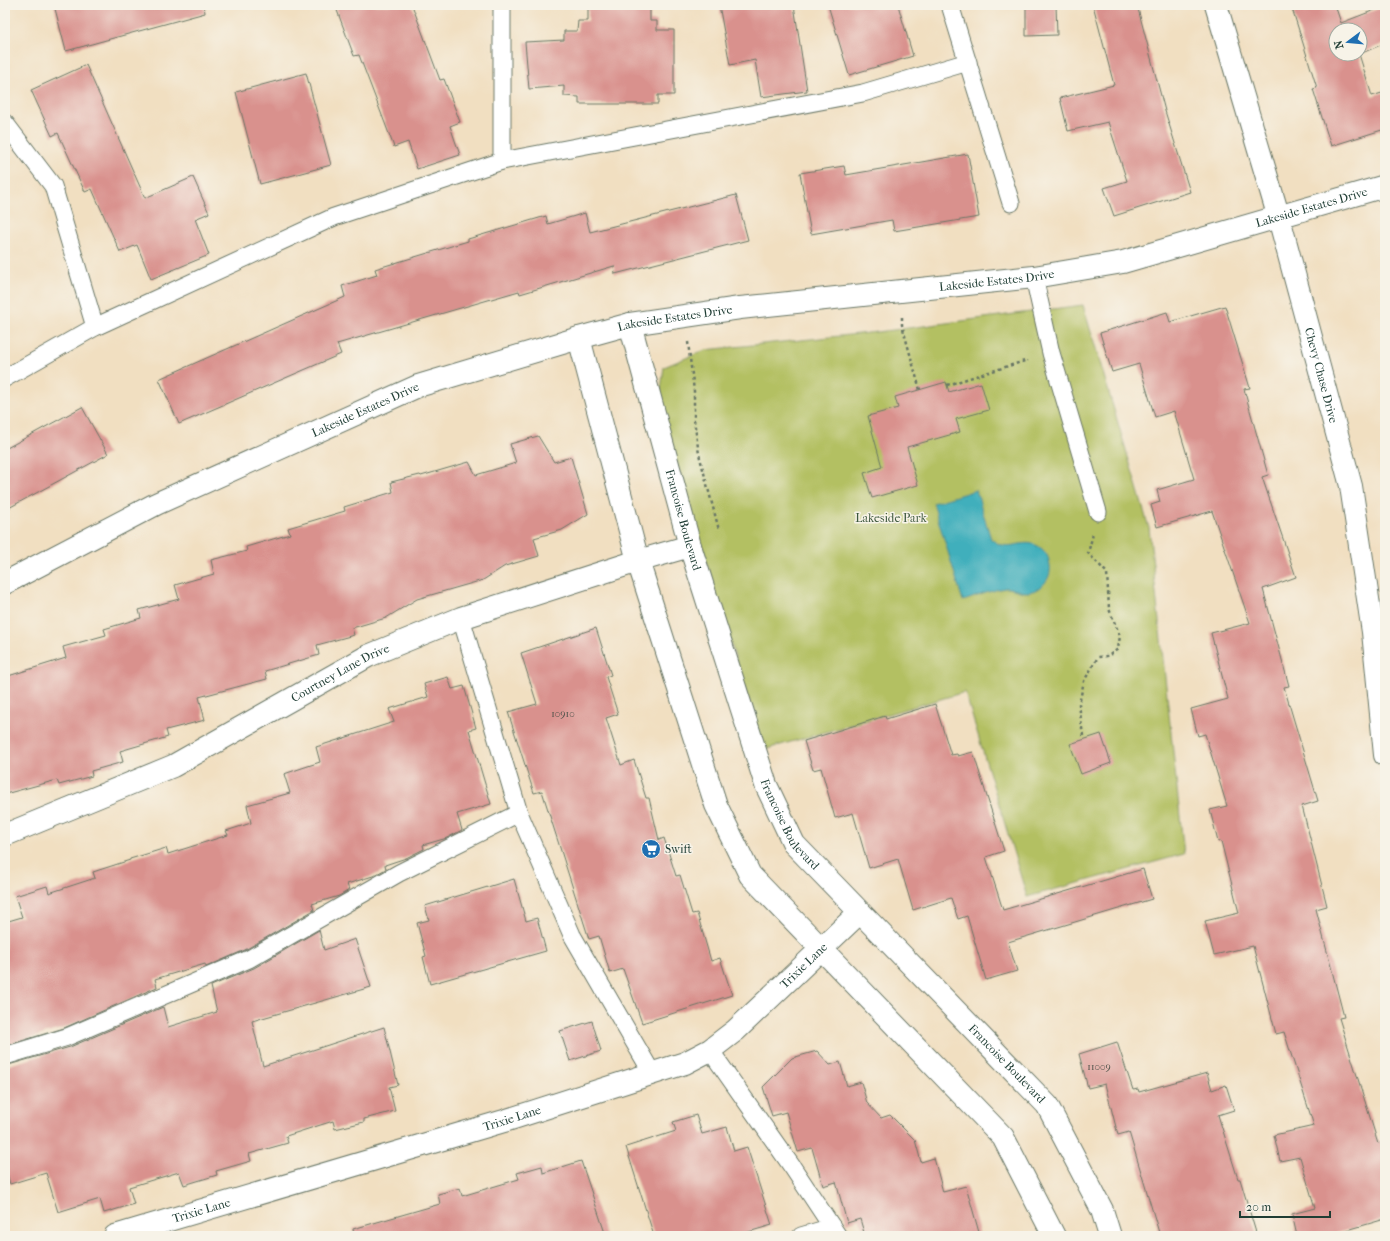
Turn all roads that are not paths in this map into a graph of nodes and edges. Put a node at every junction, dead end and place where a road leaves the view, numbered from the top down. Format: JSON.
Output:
{"nodes":[{"id":1,"x":502,"y":5,"type":"edge"},
{"id":2,"x":950,"y":5,"type":"edge"},
{"id":3,"x":1216,"y":5,"type":"edge"},
{"id":4,"x":968,"y":62,"type":"junction"},
{"id":5,"x":5,"y":123,"type":"edge"},
{"id":6,"x":502,"y":161,"type":"junction"},
{"id":7,"x":1385,"y":186,"type":"edge"},
{"id":8,"x":1011,"y":203,"type":"dead end"},
{"id":9,"x":1279,"y":218,"type":"junction"},
{"id":10,"x":1034,"y":276,"type":"junction"},
{"id":11,"x":630,"y":324,"type":"junction"},
{"id":12,"x":95,"y":327,"type":"junction"},
{"id":13,"x":579,"y":338,"type":"junction"},
{"id":14,"x":5,"y":378,"type":"edge"},
{"id":15,"x":1098,"y":512,"type":"road end"},
{"id":16,"x":690,"y":546,"type":"junction"},
{"id":17,"x":638,"y":561,"type":"junction"},
{"id":18,"x":5,"y":584,"type":"edge"},
{"id":19,"x":461,"y":618,"type":"junction"},
{"id":20,"x":1385,"y":755,"type":"edge"},
{"id":21,"x":519,"y":813,"type":"junction"},
{"id":22,"x":5,"y":835,"type":"edge"},
{"id":23,"x":860,"y":912,"type":"junction"},
{"id":24,"x":822,"y":949,"type":"junction"},
{"id":25,"x":710,"y":1050,"type":"junction"},
{"id":26,"x":5,"y":1056,"type":"edge"},
{"id":27,"x":652,"y":1073,"type":"junction"},
{"id":28,"x":835,"y":1231,"type":"edge"},
{"id":29,"x":115,"y":1236,"type":"edge"},
{"id":30,"x":801,"y":1236,"type":"edge"},
{"id":31,"x":1054,"y":1236,"type":"edge"},
{"id":32,"x":1110,"y":1236,"type":"edge"}],
"edges":[{"from":1,"to":6,"type":"lane"},
{"from":2,"to":4,"type":"lane"},
{"from":3,"to":9,"type":"street","name":"Chevy Chase Drive"},
{"from":4,"to":6,"type":"lane"},
{"from":4,"to":8,"type":"lane"},
{"from":5,"to":12,"type":"lane"},
{"from":6,"to":12,"type":"lane"},
{"from":7,"to":9,"type":"street","name":"Lakeside Estates Drive"},
{"from":9,"to":10,"type":"street","name":"Lakeside Estates Drive"},
{"from":9,"to":20,"type":"street","name":"Chevy Chase Drive"},
{"from":10,"to":11,"type":"street","name":"Lakeside Estates Drive"},
{"from":10,"to":15,"type":"lane"},
{"from":11,"to":13,"type":"street","name":"Lakeside Estates Drive"},
{"from":11,"to":16,"type":"street","name":"Francoise Boulevard"},
{"from":12,"to":14,"type":"lane"},
{"from":13,"to":17,"type":"street"},
{"from":13,"to":18,"type":"street","name":"Lakeside Estates Drive"},
{"from":16,"to":17,"type":"street","name":"Courtney Lane Drive"},
{"from":16,"to":23,"type":"street","name":"Francoise Boulevard"},
{"from":17,"to":19,"type":"street","name":"Courtney Lane Drive"},
{"from":17,"to":24,"type":"street"},
{"from":19,"to":21,"type":"lane"},
{"from":19,"to":22,"type":"street","name":"Courtney Lane Drive"},
{"from":21,"to":26,"type":"lane"},
{"from":21,"to":27,"type":"lane"},
{"from":23,"to":24,"type":"street","name":"Trixie Lane"},
{"from":23,"to":32,"type":"street","name":"Francoise Boulevard"},
{"from":24,"to":25,"type":"street","name":"Trixie Lane"},
{"from":24,"to":31,"type":"street"},
{"from":25,"to":27,"type":"street","name":"Trixie Lane"},
{"from":25,"to":28,"type":"lane"},
{"from":27,"to":29,"type":"street","name":"Trixie Lane"},
{"from":28,"to":30,"type":"lane"}]}
